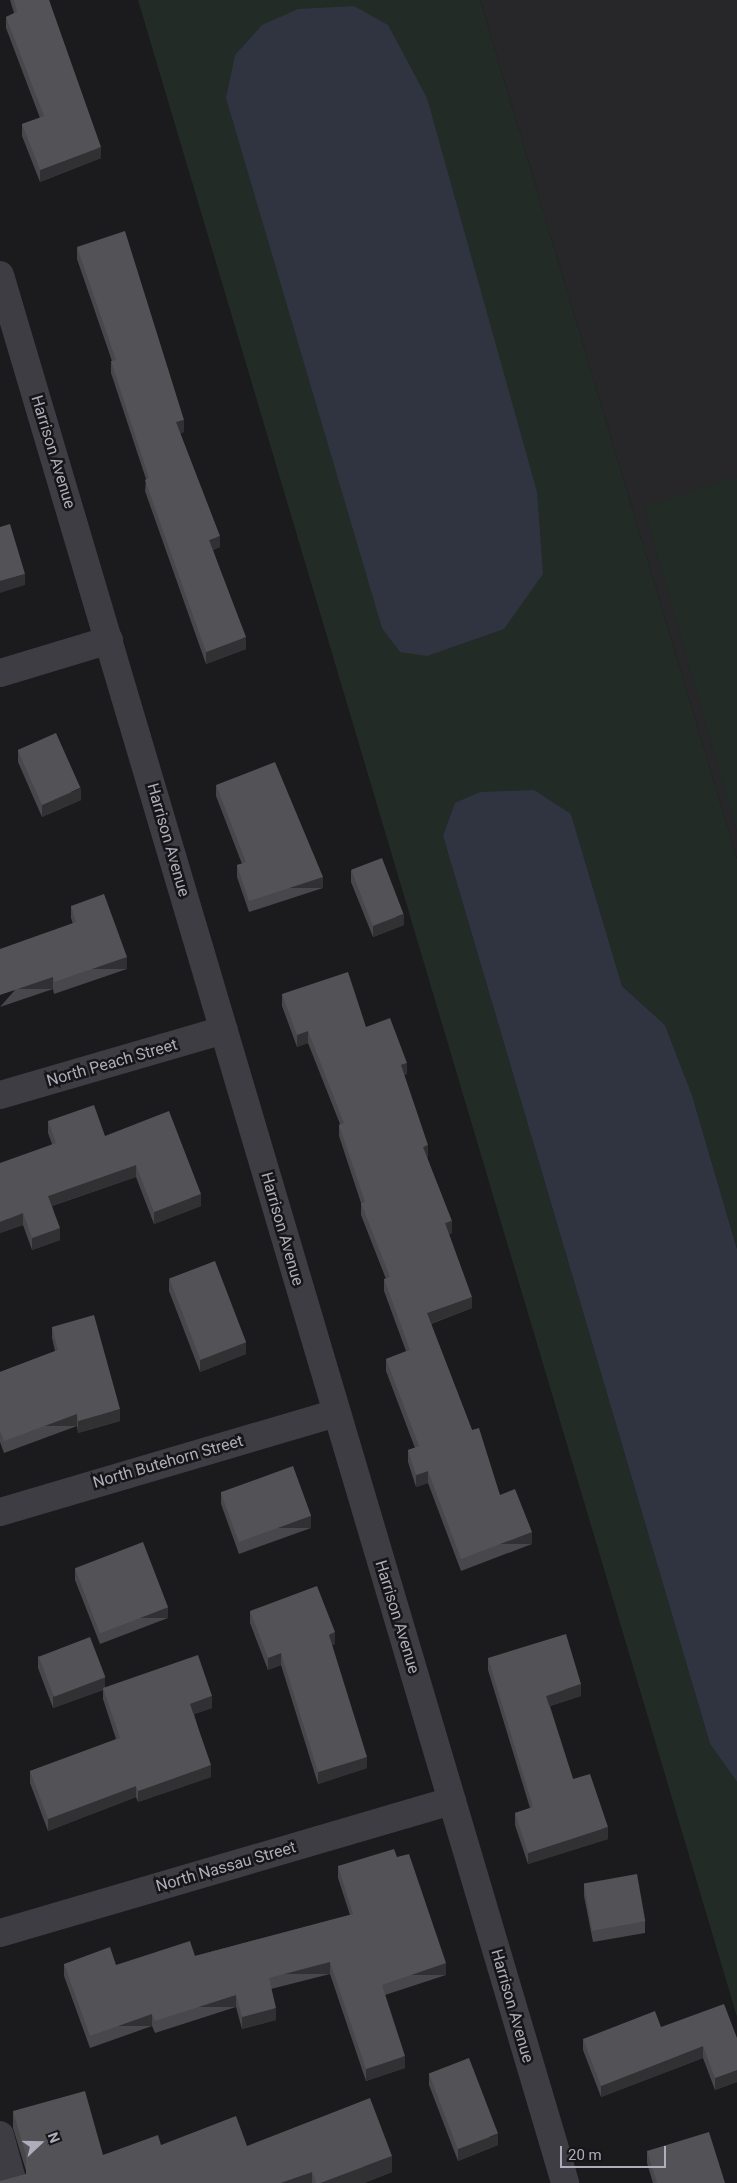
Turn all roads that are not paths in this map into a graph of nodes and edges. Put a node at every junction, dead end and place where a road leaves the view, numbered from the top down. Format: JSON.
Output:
{"nodes":[{"id":1,"x":2,"y":291,"type":"edge"},
{"id":2,"x":109,"y":640,"type":"junction"},
{"id":3,"x":0,"y":673,"type":"edge"},
{"id":4,"x":224,"y":1030,"type":"junction"},
{"id":5,"x":0,"y":1095,"type":"edge"},
{"id":6,"x":337,"y":1413,"type":"junction"},
{"id":7,"x":0,"y":1512,"type":"edge"},
{"id":8,"x":452,"y":1801,"type":"junction"},
{"id":9,"x":0,"y":1933,"type":"edge"},
{"id":10,"x":0,"y":2135,"type":"edge"},
{"id":11,"x":6,"y":2178,"type":"edge"},
{"id":12,"x":565,"y":2183,"type":"edge"}],
"edges":[{"from":1,"to":2,"type":"street","name":"Harrison Avenue"},
{"from":2,"to":3,"type":"street"},
{"from":2,"to":4,"type":"street","name":"Harrison Avenue"},
{"from":4,"to":5,"type":"street","name":"North Peach Street"},
{"from":4,"to":6,"type":"street","name":"Harrison Avenue"},
{"from":6,"to":7,"type":"street","name":"North Butehorn Street"},
{"from":6,"to":8,"type":"street","name":"Harrison Avenue"},
{"from":8,"to":9,"type":"street","name":"North Nassau Street"},
{"from":8,"to":12,"type":"street","name":"Harrison Avenue"},
{"from":10,"to":11,"type":"street"}]}
